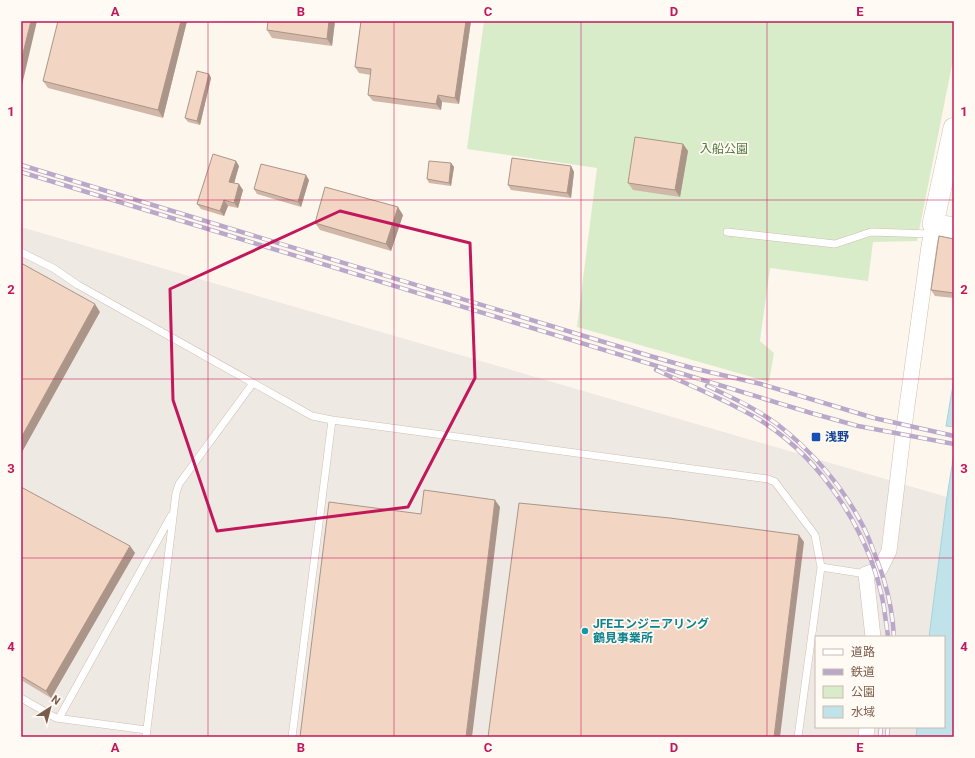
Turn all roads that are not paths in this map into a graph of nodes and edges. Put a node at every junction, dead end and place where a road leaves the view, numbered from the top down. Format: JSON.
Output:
{"nodes":[{"id":1,"x":954,"y":128,"type":"edge"},
{"id":2,"x":954,"y":228,"type":"edge"},
{"id":3,"x":932,"y":229,"type":"junction"},
{"id":4,"x":727,"y":232,"type":"dead end"},
{"id":5,"x":21,"y":252,"type":"edge"},
{"id":6,"x":253,"y":383,"type":"junction"},
{"id":7,"x":332,"y":420,"type":"junction"},
{"id":8,"x":173,"y":512,"type":"junction"},
{"id":9,"x":821,"y":567,"type":"junction"},
{"id":10,"x":866,"y":574,"type":"junction"},
{"id":11,"x":873,"y":636,"type":"edge"},
{"id":12,"x":21,"y":698,"type":"edge"},
{"id":13,"x":59,"y":718,"type":"junction"},
{"id":14,"x":146,"y":734,"type":"edge"},
{"id":15,"x":292,"y":737,"type":"edge"},
{"id":16,"x":798,"y":737,"type":"edge"}],
"edges":[{"from":1,"to":3,"type":"street"},
{"from":2,"to":3,"type":"street"},
{"from":3,"to":4,"type":"lane"},
{"from":3,"to":10,"type":"street"},
{"from":5,"to":6,"type":"lane"},
{"from":6,"to":7,"type":"lane"},
{"from":6,"to":8,"type":"lane"},
{"from":7,"to":9,"type":"lane"},
{"from":7,"to":15,"type":"lane"},
{"from":8,"to":13,"type":"lane"},
{"from":8,"to":14,"type":"lane"},
{"from":9,"to":10,"type":"lane"},
{"from":9,"to":16,"type":"lane"},
{"from":10,"to":11,"type":"street"},
{"from":12,"to":13,"type":"lane"},
{"from":13,"to":14,"type":"lane"}]}
